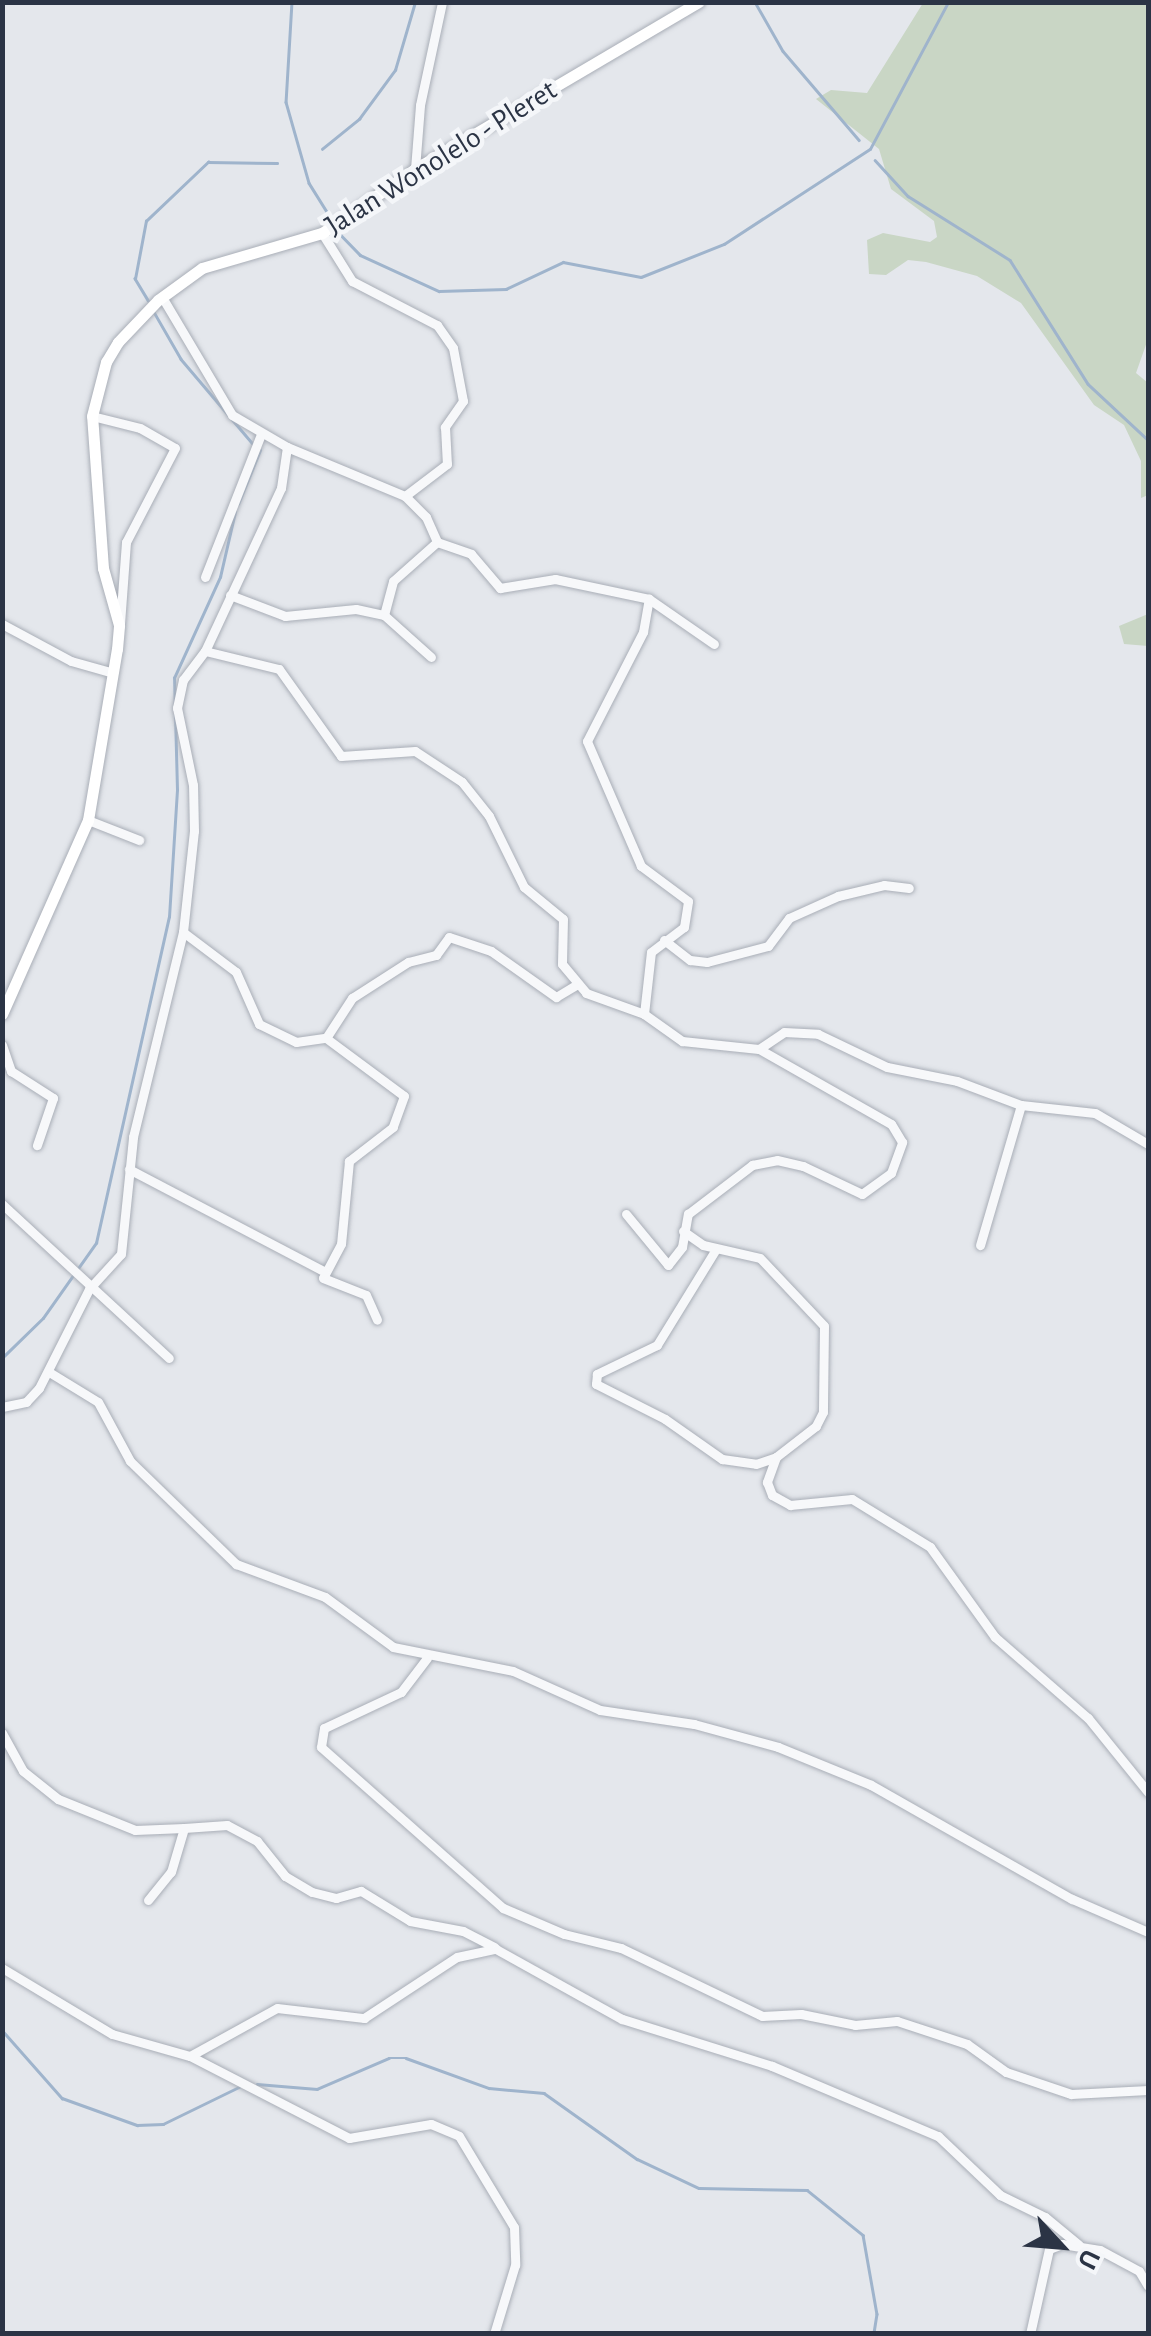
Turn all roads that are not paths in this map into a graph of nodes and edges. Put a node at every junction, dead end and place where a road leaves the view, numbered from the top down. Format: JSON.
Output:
{"nodes":[{"id":1,"x":442,"y":2,"type":"edge"},
{"id":2,"x":698,"y":2,"type":"edge"},
{"id":3,"x":415,"y":169,"type":"junction"},
{"id":4,"x":322,"y":233,"type":"junction"},
{"id":5,"x":160,"y":299,"type":"junction"},
{"id":6,"x":92,"y":416,"type":"junction"},
{"id":7,"x":260,"y":436,"type":"junction"},
{"id":8,"x":286,"y":448,"type":"junction"},
{"id":9,"x":405,"y":496,"type":"junction"},
{"id":10,"x":437,"y":542,"type":"junction"},
{"id":11,"x":205,"y":577,"type":"dead end"},
{"id":12,"x":230,"y":595,"type":"junction"},
{"id":13,"x":649,"y":599,"type":"junction"},
{"id":14,"x":384,"y":615,"type":"junction"},
{"id":15,"x":2,"y":624,"type":"edge"},
{"id":16,"x":119,"y":624,"type":"junction"},
{"id":17,"x":714,"y":644,"type":"dead end"},
{"id":18,"x":205,"y":651,"type":"junction"},
{"id":19,"x":431,"y":657,"type":"dead end"},
{"id":20,"x":110,"y":672,"type":"junction"},
{"id":21,"x":88,"y":820,"type":"junction"},
{"id":22,"x":138,"y":840,"type":"dead end"},
{"id":23,"x":909,"y":888,"type":"dead end"},
{"id":24,"x":183,"y":932,"type":"junction"},
{"id":25,"x":664,"y":940,"type":"junction"},
{"id":26,"x":576,"y":985,"type":"junction"},
{"id":27,"x":2,"y":1014,"type":"edge"},
{"id":28,"x":644,"y":1014,"type":"junction"},
{"id":29,"x":326,"y":1038,"type":"junction"},
{"id":30,"x":2,"y":1045,"type":"edge"},
{"id":31,"x":759,"y":1049,"type":"junction"},
{"id":32,"x":1021,"y":1106,"type":"junction"},
{"id":33,"x":1148,"y":1144,"type":"edge"},
{"id":34,"x":37,"y":1145,"type":"dead end"},
{"id":35,"x":129,"y":1169,"type":"junction"},
{"id":36,"x":2,"y":1204,"type":"edge"},
{"id":37,"x":626,"y":1214,"type":"dead end"},
{"id":38,"x":683,"y":1231,"type":"junction"},
{"id":39,"x":980,"y":1245,"type":"dead end"},
{"id":40,"x":716,"y":1249,"type":"junction"},
{"id":41,"x":325,"y":1272,"type":"junction"},
{"id":42,"x":89,"y":1288,"type":"junction"},
{"id":43,"x":377,"y":1320,"type":"dead end"},
{"id":44,"x":169,"y":1358,"type":"dead end"},
{"id":45,"x":48,"y":1372,"type":"junction"},
{"id":46,"x":2,"y":1407,"type":"edge"},
{"id":47,"x":776,"y":1457,"type":"junction"},
{"id":48,"x":427,"y":1658,"type":"junction"},
{"id":49,"x":2,"y":1733,"type":"edge"},
{"id":50,"x":1148,"y":1792,"type":"edge"},
{"id":51,"x":184,"y":1828,"type":"junction"},
{"id":52,"x":148,"y":1900,"type":"dead end"},
{"id":53,"x":1148,"y":1932,"type":"edge"},
{"id":54,"x":496,"y":1949,"type":"junction"},
{"id":55,"x":2,"y":1968,"type":"edge"},
{"id":56,"x":190,"y":2056,"type":"junction"},
{"id":57,"x":1148,"y":2090,"type":"edge"},
{"id":58,"x":1080,"y":2245,"type":"junction"},
{"id":59,"x":1148,"y":2286,"type":"edge"},
{"id":60,"x":494,"y":2334,"type":"edge"},
{"id":61,"x":1030,"y":2334,"type":"edge"}],
"edges":[{"from":1,"to":3,"type":"street"},
{"from":2,"to":3,"type":"main road","name":"Jalan Wonolelo - Pleret"},
{"from":3,"to":4,"type":"main road","name":"Jalan Wonolelo - Pleret"},
{"from":4,"to":5,"type":"main road","name":"Jalan Wonolelo - Pleret"},
{"from":4,"to":9,"type":"street"},
{"from":5,"to":6,"type":"main road","name":"Jalan Wonolelo - Pleret"},
{"from":5,"to":7,"type":"street"},
{"from":6,"to":16,"type":"main road","name":"Jalan Wonolelo - Pleret"},
{"from":6,"to":16,"type":"street"},
{"from":7,"to":8,"type":"street"},
{"from":7,"to":11,"type":"street"},
{"from":8,"to":9,"type":"street"},
{"from":8,"to":12,"type":"street"},
{"from":9,"to":10,"type":"street"},
{"from":10,"to":13,"type":"street"},
{"from":10,"to":14,"type":"street"},
{"from":12,"to":14,"type":"street"},
{"from":12,"to":18,"type":"street"},
{"from":13,"to":17,"type":"street"},
{"from":13,"to":25,"type":"street"},
{"from":14,"to":19,"type":"street"},
{"from":15,"to":20,"type":"street"},
{"from":16,"to":20,"type":"main road","name":"Jalan Wonolelo - Pleret"},
{"from":18,"to":24,"type":"street"},
{"from":18,"to":26,"type":"street"},
{"from":20,"to":21,"type":"main road","name":"Jalan Wonolelo - Pleret"},
{"from":21,"to":22,"type":"street"},
{"from":21,"to":27,"type":"main road","name":"Jalan Wonolelo - Pleret"},
{"from":23,"to":25,"type":"street"},
{"from":24,"to":29,"type":"street"},
{"from":24,"to":35,"type":"street"},
{"from":25,"to":28,"type":"street"},
{"from":26,"to":28,"type":"street"},
{"from":26,"to":29,"type":"street"},
{"from":28,"to":31,"type":"street"},
{"from":29,"to":41,"type":"street"},
{"from":30,"to":34,"type":"street"},
{"from":31,"to":32,"type":"street"},
{"from":31,"to":38,"type":"street"},
{"from":32,"to":33,"type":"street"},
{"from":32,"to":39,"type":"street"},
{"from":35,"to":41,"type":"street"},
{"from":35,"to":42,"type":"street"},
{"from":36,"to":42,"type":"street"},
{"from":37,"to":38,"type":"street"},
{"from":38,"to":40,"type":"street"},
{"from":40,"to":47,"type":"street"},
{"from":40,"to":47,"type":"street"},
{"from":41,"to":43,"type":"street"},
{"from":42,"to":44,"type":"street"},
{"from":42,"to":45,"type":"street"},
{"from":45,"to":46,"type":"street"},
{"from":45,"to":48,"type":"street"},
{"from":47,"to":50,"type":"street"},
{"from":48,"to":53,"type":"street"},
{"from":48,"to":57,"type":"street"},
{"from":49,"to":51,"type":"street"},
{"from":51,"to":52,"type":"street"},
{"from":51,"to":54,"type":"street"},
{"from":54,"to":56,"type":"street"},
{"from":54,"to":58,"type":"street"},
{"from":55,"to":56,"type":"street"},
{"from":56,"to":60,"type":"street"},
{"from":58,"to":59,"type":"street"},
{"from":58,"to":61,"type":"street"}]}
